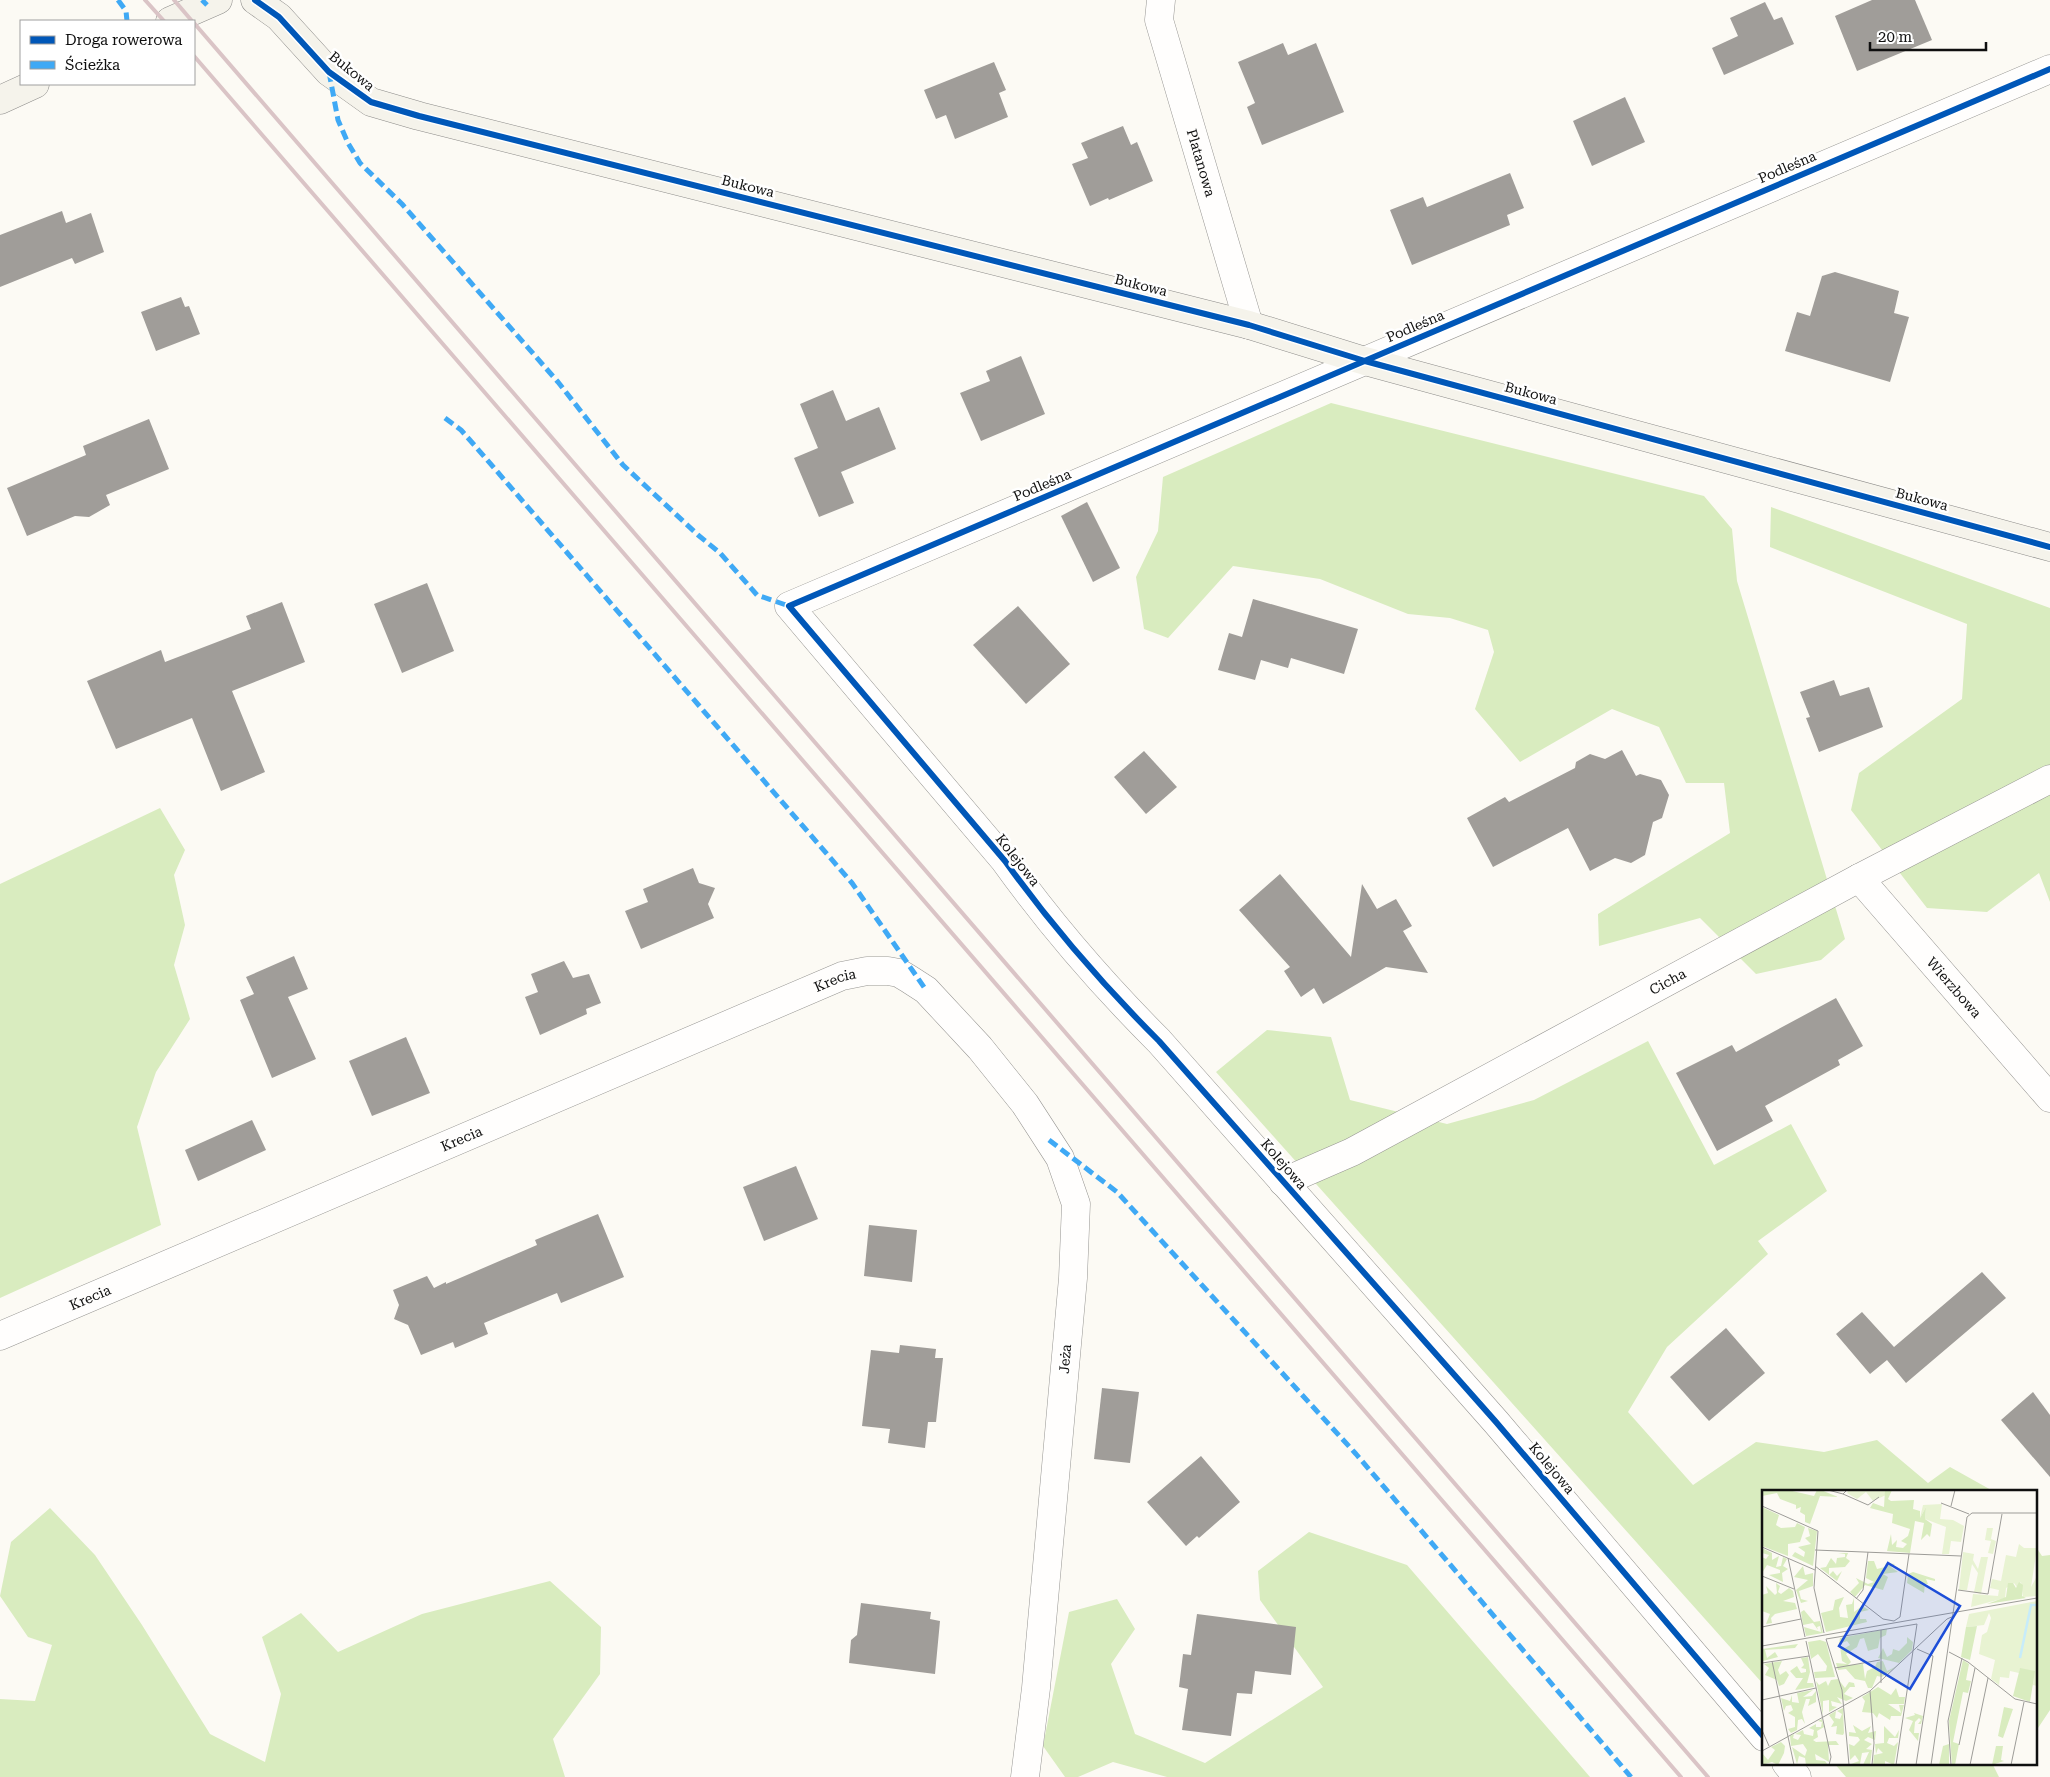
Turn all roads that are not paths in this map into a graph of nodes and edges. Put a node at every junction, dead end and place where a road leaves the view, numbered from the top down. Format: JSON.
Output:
{"nodes":[{"id":1,"x":218,"y":0,"type":"edge"},
{"id":2,"x":256,"y":0,"type":"edge"},
{"id":3,"x":1161,"y":0,"type":"edge"},
{"id":4,"x":172,"y":20,"type":"edge"},
{"id":5,"x":2050,"y":69,"type":"edge"},
{"id":6,"x":33,"y":85,"type":"edge"},
{"id":7,"x":0,"y":100,"type":"edge"},
{"id":8,"x":1249,"y":325,"type":"junction"},
{"id":9,"x":1365,"y":361,"type":"junction"},
{"id":10,"x":2050,"y":547,"type":"edge"},
{"id":11,"x":789,"y":606,"type":"joint"},
{"id":12,"x":2050,"y":779,"type":"edge"},
{"id":13,"x":1859,"y":878,"type":"junction"},
{"id":14,"x":926,"y":990,"type":"joint"},
{"id":15,"x":2050,"y":1098,"type":"edge"},
{"id":16,"x":1283,"y":1182,"type":"junction"},
{"id":17,"x":0,"y":1336,"type":"edge"},
{"id":18,"x":1762,"y":1735,"type":"edge"},
{"id":19,"x":1787,"y":1764,"type":"edge"},
{"id":20,"x":1025,"y":1777,"type":"edge"},
{"id":21,"x":1797,"y":1777,"type":"edge"}],
"edges":[{"from":1,"to":4,"type":"street"},
{"from":2,"to":8,"type":"street","name":"Bukowa"},
{"from":3,"to":8,"type":"street","name":"Platanowa"},
{"from":5,"to":9,"type":"street","name":"Podleśna"},
{"from":6,"to":7,"type":"street"},
{"from":8,"to":9,"type":"street","name":"Bukowa"},
{"from":9,"to":10,"type":"street","name":"Bukowa"},
{"from":9,"to":11,"type":"street","name":"Podleśna"},
{"from":11,"to":16,"type":"street","name":"Kolejowa"},
{"from":12,"to":13,"type":"street","name":"Cicha"},
{"from":13,"to":15,"type":"street","name":"Wierzbowa"},
{"from":13,"to":16,"type":"street","name":"Cicha"},
{"from":14,"to":17,"type":"street","name":"Krecia"},
{"from":14,"to":20,"type":"street","name":"Jeża"},
{"from":16,"to":18,"type":"street","name":"Kolejowa"},
{"from":19,"to":21,"type":"street"}]}
